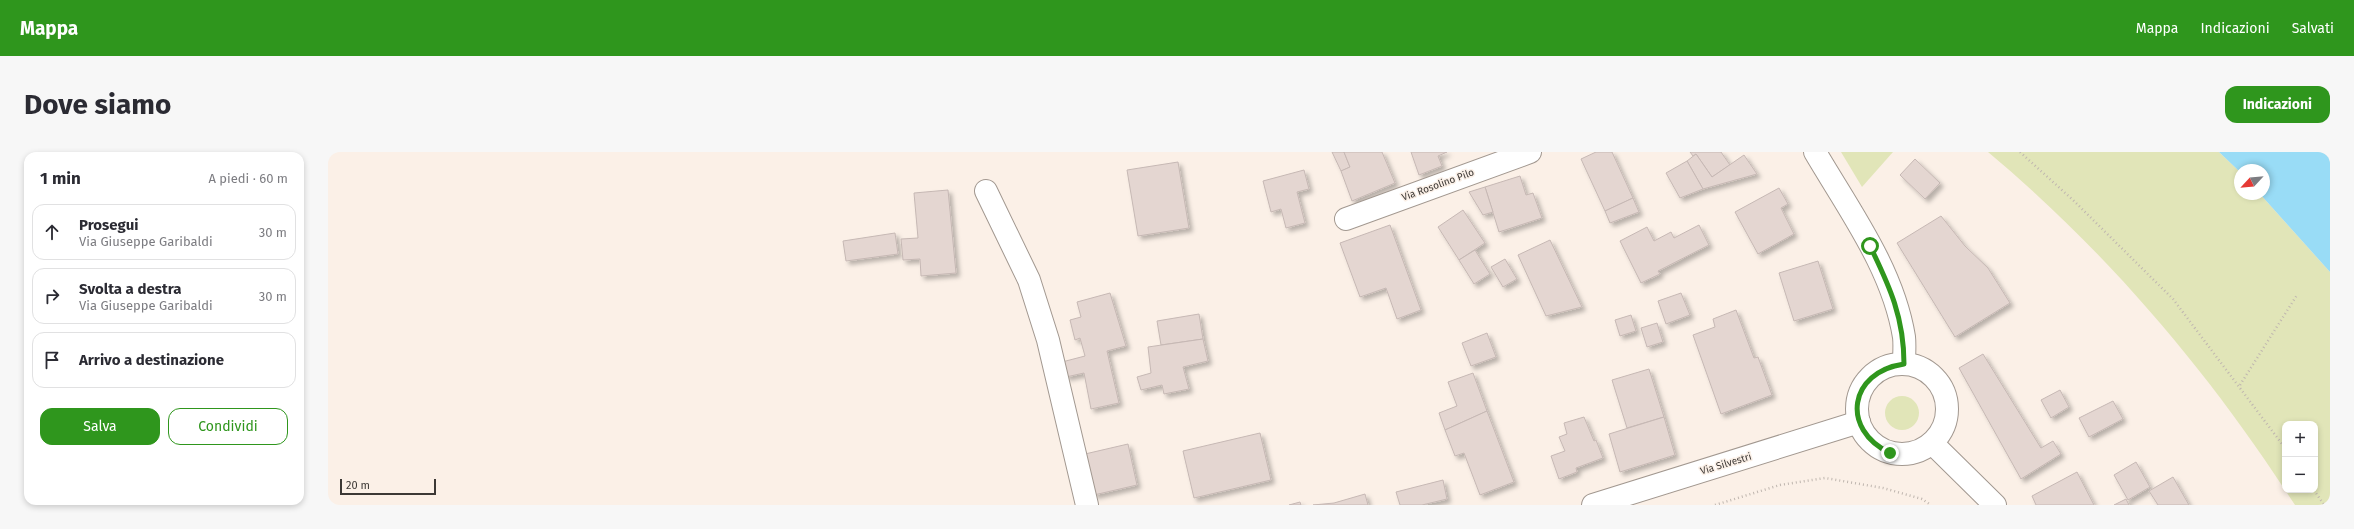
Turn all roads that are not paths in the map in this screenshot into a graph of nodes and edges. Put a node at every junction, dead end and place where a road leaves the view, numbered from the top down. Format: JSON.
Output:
{"nodes":[{"id":1,"x":1530,"y":152,"type":"edge"},
{"id":2,"x":1815,"y":152,"type":"edge"},
{"id":3,"x":986,"y":191,"type":"dead end"},
{"id":4,"x":1346,"y":218,"type":"dead end"},
{"id":5,"x":1904,"y":364,"type":"junction"},
{"id":6,"x":1859,"y":422,"type":"junction"},
{"id":7,"x":1932,"y":443,"type":"junction"},
{"id":8,"x":1087,"y":505,"type":"edge"},
{"id":9,"x":1593,"y":505,"type":"edge"},
{"id":10,"x":1996,"y":505,"type":"edge"}],
"edges":[{"from":1,"to":4,"type":"street","name":"Via Rosolino Pilo"},
{"from":2,"to":5,"type":"street"},
{"from":3,"to":8,"type":"street"},
{"from":5,"to":6,"type":"street"},
{"from":5,"to":7,"type":"street"},
{"from":6,"to":7,"type":"street"},
{"from":6,"to":9,"type":"street","name":"Via Silvestri"},
{"from":7,"to":10,"type":"street"}]}
